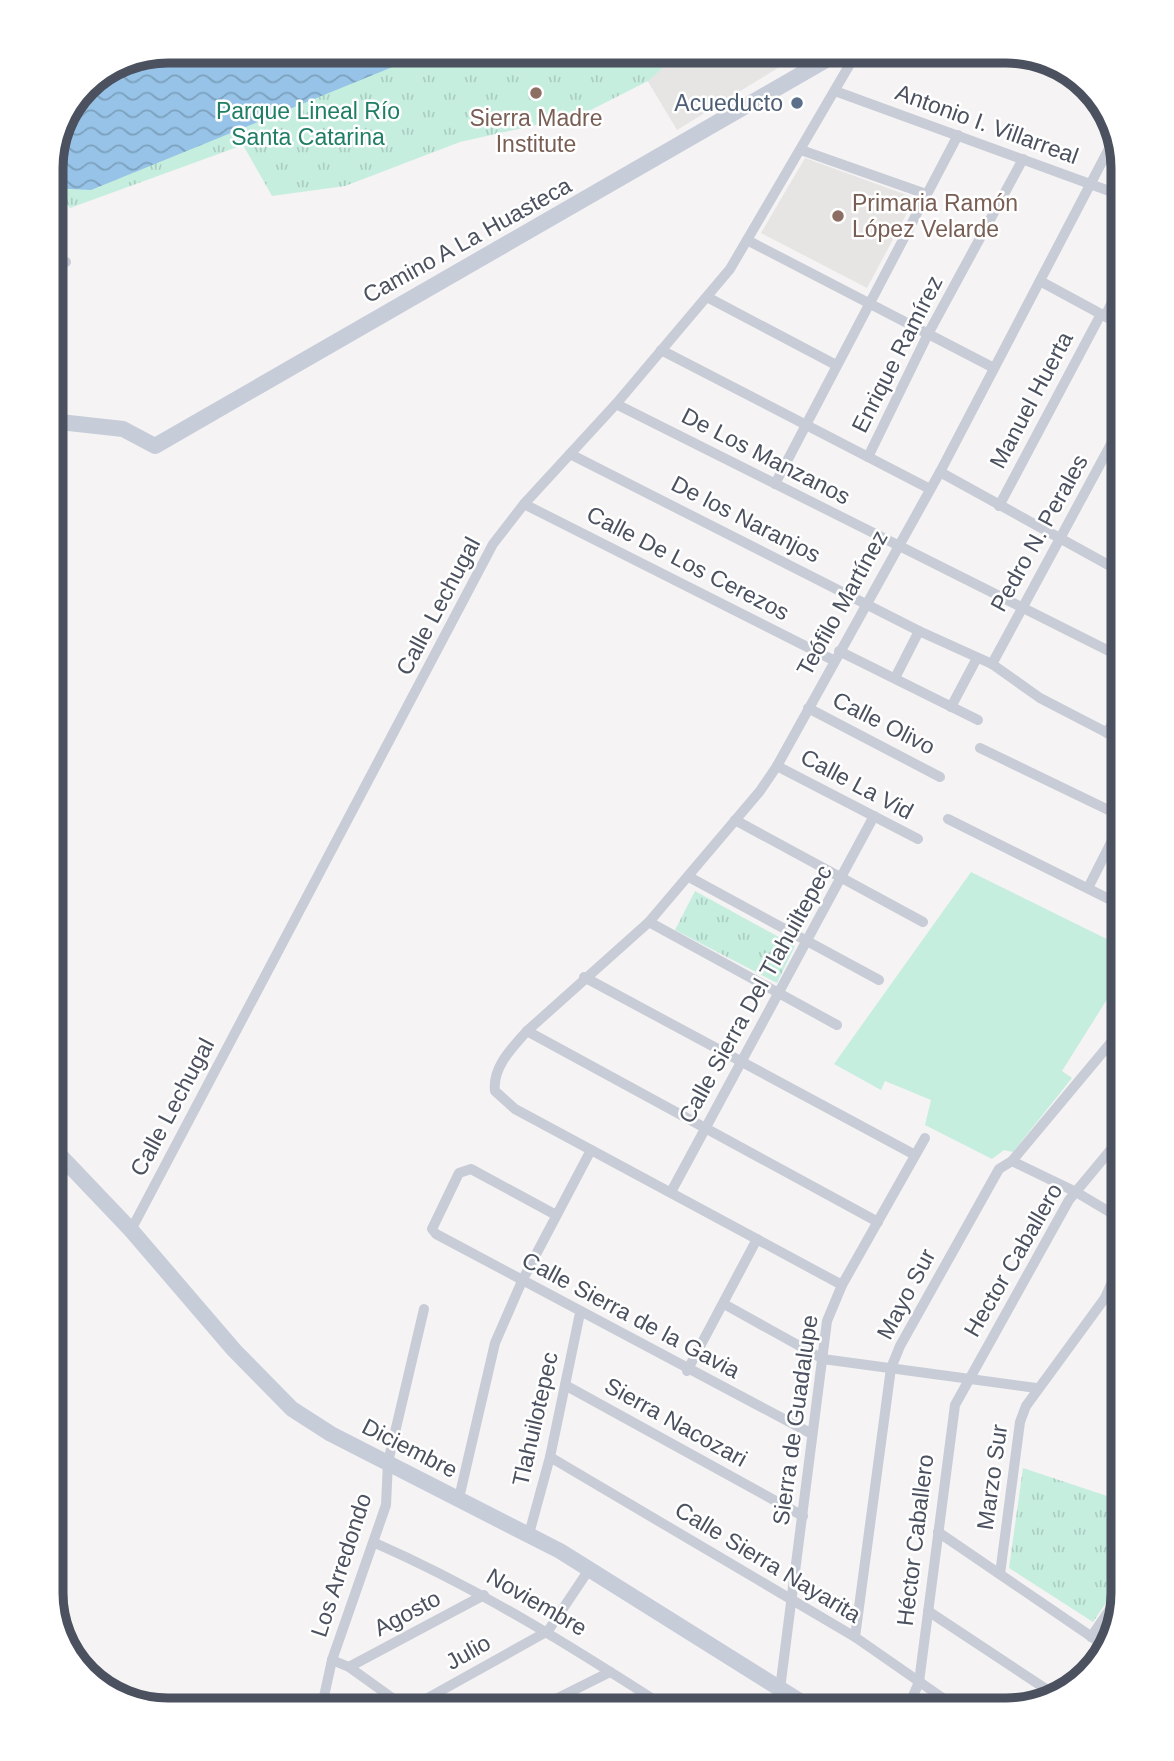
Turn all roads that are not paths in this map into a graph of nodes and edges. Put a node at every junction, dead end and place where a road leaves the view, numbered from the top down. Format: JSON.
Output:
{"nodes":[{"id":1,"x":821,"y":63,"type":"edge"},
{"id":2,"x":851,"y":63,"type":"edge"},
{"id":3,"x":835,"y":91,"type":"junction"},
{"id":4,"x":958,"y":135,"type":"junction"},
{"id":5,"x":1109,"y":149,"type":"edge"},
{"id":6,"x":801,"y":150,"type":"junction"},
{"id":7,"x":1023,"y":159,"type":"junction"},
{"id":8,"x":1090,"y":184,"type":"junction"},
{"id":9,"x":1111,"y":192,"type":"edge"},
{"id":10,"x":926,"y":194,"type":"junction"},
{"id":11,"x":747,"y":240,"type":"junction"},
{"id":12,"x":63,"y":262,"type":"edge"},
{"id":13,"x":66,"y":262,"type":"dead end"},
{"id":14,"x":1040,"y":281,"type":"junction"},
{"id":15,"x":707,"y":297,"type":"junction"},
{"id":16,"x":1111,"y":301,"type":"edge"},
{"id":17,"x":870,"y":303,"type":"junction"},
{"id":18,"x":1103,"y":315,"type":"junction"},
{"id":19,"x":1111,"y":319,"type":"edge"},
{"id":20,"x":928,"y":334,"type":"junction"},
{"id":21,"x":661,"y":350,"type":"junction"},
{"id":22,"x":836,"y":365,"type":"junction"},
{"id":23,"x":992,"y":367,"type":"junction"},
{"id":24,"x":616,"y":404,"type":"junction"},
{"id":25,"x":63,"y":422,"type":"edge"},
{"id":26,"x":805,"y":425,"type":"junction"},
{"id":27,"x":1111,"y":444,"type":"edge"},
{"id":28,"x":570,"y":454,"type":"junction"},
{"id":29,"x":868,"y":457,"type":"junction"},
{"id":30,"x":940,"y":472,"type":"junction"},
{"id":31,"x":775,"y":484,"type":"junction"},
{"id":32,"x":930,"y":489,"type":"junction"},
{"id":33,"x":524,"y":504,"type":"junction"},
{"id":34,"x":999,"y":506,"type":"junction"},
{"id":35,"x":1059,"y":538,"type":"junction"},
{"id":36,"x":898,"y":547,"type":"junction"},
{"id":37,"x":1111,"y":566,"type":"edge"},
{"id":38,"x":867,"y":603,"type":"junction"},
{"id":39,"x":1021,"y":608,"type":"junction"},
{"id":40,"x":919,"y":631,"type":"junction"},
{"id":41,"x":1111,"y":652,"type":"edge"},
{"id":42,"x":836,"y":655,"type":"junction"},
{"id":43,"x":977,"y":658,"type":"junction"},
{"id":44,"x":992,"y":664,"type":"junction"},
{"id":45,"x":895,"y":678,"type":"junction"},
{"id":46,"x":951,"y":707,"type":"junction"},
{"id":47,"x":808,"y":708,"type":"junction"},
{"id":48,"x":978,"y":720,"type":"dead end"},
{"id":49,"x":1111,"y":726,"type":"edge"},
{"id":50,"x":1107,"y":733,"type":"junction"},
{"id":51,"x":1111,"y":735,"type":"edge"},
{"id":52,"x":980,"y":748,"type":"dead end"},
{"id":53,"x":777,"y":766,"type":"junction"},
{"id":54,"x":940,"y":776,"type":"dead end"},
{"id":55,"x":1111,"y":812,"type":"edge"},
{"id":56,"x":874,"y":816,"type":"junction"},
{"id":57,"x":947,"y":818,"type":"dead end"},
{"id":58,"x":736,"y":820,"type":"junction"},
{"id":59,"x":918,"y":839,"type":"dead end"},
{"id":60,"x":1111,"y":842,"type":"edge"},
{"id":61,"x":689,"y":877,"type":"junction"},
{"id":62,"x":842,"y":878,"type":"junction"},
{"id":63,"x":1088,"y":888,"type":"junction"},
{"id":64,"x":1111,"y":899,"type":"edge"},
{"id":65,"x":649,"y":922,"type":"junction"},
{"id":66,"x":923,"y":922,"type":"dead end"},
{"id":67,"x":808,"y":941,"type":"junction"},
{"id":68,"x":584,"y":977,"type":"junction"},
{"id":69,"x":879,"y":979,"type":"dead end"},
{"id":70,"x":779,"y":993,"type":"junction"},
{"id":71,"x":837,"y":1025,"type":"dead end"},
{"id":72,"x":527,"y":1031,"type":"junction"},
{"id":73,"x":1111,"y":1042,"type":"edge"},
{"id":74,"x":742,"y":1063,"type":"junction"},
{"id":75,"x":705,"y":1127,"type":"junction"},
{"id":76,"x":925,"y":1138,"type":"dead end"},
{"id":77,"x":591,"y":1150,"type":"junction"},
{"id":78,"x":1111,"y":1150,"type":"edge"},
{"id":79,"x":915,"y":1155,"type":"junction"},
{"id":80,"x":63,"y":1159,"type":"edge"},
{"id":81,"x":1012,"y":1161,"type":"junction"},
{"id":82,"x":671,"y":1192,"type":"junction"},
{"id":83,"x":1076,"y":1192,"type":"junction"},
{"id":84,"x":1111,"y":1213,"type":"edge"},
{"id":85,"x":556,"y":1215,"type":"junction"},
{"id":86,"x":878,"y":1222,"type":"junction"},
{"id":87,"x":131,"y":1230,"type":"junction"},
{"id":88,"x":757,"y":1239,"type":"junction"},
{"id":89,"x":522,"y":1282,"type":"junction"},
{"id":90,"x":1111,"y":1284,"type":"edge"},
{"id":91,"x":842,"y":1285,"type":"junction"},
{"id":92,"x":1105,"y":1298,"type":"junction"},
{"id":93,"x":1111,"y":1301,"type":"edge"},
{"id":94,"x":724,"y":1304,"type":"junction"},
{"id":95,"x":424,"y":1309,"type":"dead end"},
{"id":96,"x":580,"y":1313,"type":"junction"},
{"id":97,"x":823,"y":1359,"type":"junction"},
{"id":98,"x":891,"y":1368,"type":"junction"},
{"id":99,"x":687,"y":1371,"type":"junction"},
{"id":100,"x":971,"y":1377,"type":"junction"},
{"id":101,"x":565,"y":1385,"type":"junction"},
{"id":102,"x":1036,"y":1388,"type":"junction"},
{"id":103,"x":812,"y":1434,"type":"junction"},
{"id":104,"x":550,"y":1457,"type":"junction"},
{"id":105,"x":388,"y":1462,"type":"junction"},
{"id":106,"x":459,"y":1498,"type":"junction"},
{"id":107,"x":803,"y":1516,"type":"junction"},
{"id":108,"x":938,"y":1532,"type":"junction"},
{"id":109,"x":529,"y":1534,"type":"junction"},
{"id":110,"x":375,"y":1543,"type":"junction"},
{"id":111,"x":590,"y":1568,"type":"junction"},
{"id":112,"x":1000,"y":1574,"type":"junction"},
{"id":113,"x":484,"y":1595,"type":"junction"},
{"id":114,"x":791,"y":1598,"type":"junction"},
{"id":115,"x":1109,"y":1610,"type":"edge"},
{"id":116,"x":928,"y":1611,"type":"junction"},
{"id":117,"x":548,"y":1631,"type":"junction"},
{"id":118,"x":855,"y":1637,"type":"junction"},
{"id":119,"x":1091,"y":1637,"type":"junction"},
{"id":120,"x":1099,"y":1642,"type":"edge"},
{"id":121,"x":332,"y":1660,"type":"junction"},
{"id":122,"x":349,"y":1667,"type":"junction"},
{"id":123,"x":610,"y":1671,"type":"junction"},
{"id":124,"x":919,"y":1682,"type":"junction"},
{"id":125,"x":780,"y":1689,"type":"junction"},
{"id":126,"x":1048,"y":1689,"type":"edge"},
{"id":127,"x":324,"y":1698,"type":"edge"},
{"id":128,"x":392,"y":1698,"type":"edge"},
{"id":129,"x":429,"y":1698,"type":"edge"},
{"id":130,"x":557,"y":1698,"type":"edge"},
{"id":131,"x":652,"y":1698,"type":"edge"},
{"id":132,"x":795,"y":1698,"type":"edge"},
{"id":133,"x":912,"y":1698,"type":"edge"},
{"id":134,"x":942,"y":1698,"type":"edge"}],
"edges":[{"from":1,"to":25,"type":"street","name":"Camino A La Huasteca"},
{"from":2,"to":3,"type":"street","name":"Calle Lechugal"},
{"from":3,"to":4,"type":"street","name":"Antonio I. Villarreal"},
{"from":3,"to":6,"type":"street","name":"Calle Lechugal"},
{"from":4,"to":7,"type":"street","name":"Antonio I. Villarreal"},
{"from":4,"to":10,"type":"street"},
{"from":5,"to":8,"type":"street","name":"Teófilo Martínez"},
{"from":6,"to":10,"type":"street"},
{"from":6,"to":11,"type":"street","name":"Calle Lechugal"},
{"from":7,"to":8,"type":"street","name":"Antonio I. Villarreal"},
{"from":7,"to":20,"type":"street","name":"Enrique Ramírez"},
{"from":8,"to":9,"type":"street","name":"Antonio I. Villarreal"},
{"from":8,"to":14,"type":"street","name":"Teófilo Martínez"},
{"from":10,"to":17,"type":"street"},
{"from":11,"to":15,"type":"street","name":"Calle Lechugal"},
{"from":11,"to":17,"type":"street"},
{"from":12,"to":13,"type":"street"},
{"from":14,"to":18,"type":"street"},
{"from":14,"to":23,"type":"street","name":"Teófilo Martínez"},
{"from":15,"to":21,"type":"street","name":"Calle Lechugal"},
{"from":15,"to":22,"type":"street"},
{"from":16,"to":18,"type":"street","name":"Manuel Huerta"},
{"from":17,"to":20,"type":"street"},
{"from":17,"to":22,"type":"street"},
{"from":18,"to":19,"type":"street"},
{"from":18,"to":34,"type":"street","name":"Manuel Huerta"},
{"from":20,"to":23,"type":"street"},
{"from":20,"to":29,"type":"street","name":"Enrique Ramírez"},
{"from":21,"to":24,"type":"street","name":"Calle Lechugal"},
{"from":21,"to":26,"type":"street"},
{"from":22,"to":26,"type":"street"},
{"from":23,"to":30,"type":"street","name":"Teófilo Martínez"},
{"from":24,"to":28,"type":"street","name":"Calle Lechugal"},
{"from":24,"to":31,"type":"street","name":"De Los Manzanos"},
{"from":26,"to":29,"type":"street"},
{"from":26,"to":31,"type":"street"},
{"from":27,"to":35,"type":"street","name":"Pedro N. Perales"},
{"from":28,"to":33,"type":"street","name":"Calle Lechugal"},
{"from":28,"to":38,"type":"street","name":"De los Naranjos"},
{"from":29,"to":32,"type":"street"},
{"from":30,"to":32,"type":"street","name":"Teófilo Martínez"},
{"from":30,"to":34,"type":"street"},
{"from":31,"to":36,"type":"street","name":"De Los Manzanos"},
{"from":32,"to":36,"type":"street","name":"Teófilo Martínez"},
{"from":33,"to":42,"type":"street","name":"Calle De Los Cerezos"},
{"from":33,"to":87,"type":"street","name":"Calle Lechugal"},
{"from":34,"to":35,"type":"street"},
{"from":35,"to":37,"type":"street"},
{"from":35,"to":39,"type":"street","name":"Pedro N. Perales"},
{"from":36,"to":38,"type":"street","name":"Teófilo Martínez"},
{"from":36,"to":39,"type":"street","name":"De Los Manzanos"},
{"from":38,"to":40,"type":"street","name":"De los Naranjos"},
{"from":38,"to":42,"type":"street","name":"Teófilo Martínez"},
{"from":39,"to":41,"type":"street","name":"De Los Manzanos"},
{"from":39,"to":44,"type":"street","name":"Pedro N. Perales"},
{"from":40,"to":43,"type":"street","name":"De los Naranjos"},
{"from":40,"to":45,"type":"street"},
{"from":42,"to":45,"type":"street","name":"Calle De Los Cerezos"},
{"from":42,"to":47,"type":"street","name":"Teófilo Martínez"},
{"from":43,"to":44,"type":"street","name":"De los Naranjos"},
{"from":43,"to":46,"type":"street"},
{"from":44,"to":50,"type":"street","name":"De los Naranjos"},
{"from":45,"to":46,"type":"street","name":"Calle De Los Cerezos"},
{"from":46,"to":48,"type":"street","name":"Calle De Los Cerezos"},
{"from":47,"to":53,"type":"street","name":"Teófilo Martínez"},
{"from":47,"to":54,"type":"street","name":"Calle Olivo"},
{"from":49,"to":50,"type":"street"},
{"from":50,"to":51,"type":"street","name":"De los Naranjos"},
{"from":52,"to":55,"type":"street"},
{"from":53,"to":56,"type":"street","name":"Calle La Vid"},
{"from":53,"to":58,"type":"street","name":"Teófilo Martínez"},
{"from":56,"to":59,"type":"street","name":"Calle La Vid"},
{"from":56,"to":62,"type":"street","name":"Calle Sierra Del Tlahuiltepec"},
{"from":57,"to":63,"type":"street"},
{"from":58,"to":61,"type":"street","name":"Teófilo Martínez"},
{"from":58,"to":62,"type":"street"},
{"from":60,"to":63,"type":"street"},
{"from":61,"to":65,"type":"street","name":"Teófilo Martínez"},
{"from":61,"to":67,"type":"street"},
{"from":62,"to":66,"type":"street"},
{"from":62,"to":67,"type":"street","name":"Calle Sierra Del Tlahuiltepec"},
{"from":63,"to":64,"type":"street"},
{"from":65,"to":68,"type":"street","name":"Teófilo Martínez"},
{"from":65,"to":70,"type":"street"},
{"from":67,"to":69,"type":"street"},
{"from":67,"to":70,"type":"street","name":"Calle Sierra Del Tlahuiltepec"},
{"from":68,"to":72,"type":"street","name":"Teófilo Martínez"},
{"from":68,"to":74,"type":"street"},
{"from":70,"to":71,"type":"street"},
{"from":70,"to":74,"type":"street","name":"Calle Sierra Del Tlahuiltepec"},
{"from":72,"to":75,"type":"street"},
{"from":72,"to":77,"type":"street","name":"Teófilo Martínez"},
{"from":73,"to":81,"type":"street","name":"Mayo Sur"},
{"from":74,"to":75,"type":"street","name":"Calle Sierra Del Tlahuiltepec"},
{"from":74,"to":79,"type":"street"},
{"from":75,"to":82,"type":"street","name":"Calle Sierra Del Tlahuiltepec"},
{"from":75,"to":86,"type":"street"},
{"from":76,"to":79,"type":"street","name":"Sierra de Guadalupe"},
{"from":77,"to":82,"type":"street"},
{"from":77,"to":85,"type":"street"},
{"from":78,"to":83,"type":"street","name":"Hector Caballero"},
{"from":79,"to":86,"type":"street","name":"Sierra de Guadalupe"},
{"from":80,"to":87,"type":"street","name":"Diciembre"},
{"from":81,"to":83,"type":"street"},
{"from":81,"to":98,"type":"street","name":"Mayo Sur"},
{"from":82,"to":88,"type":"street"},
{"from":83,"to":84,"type":"street"},
{"from":83,"to":100,"type":"street","name":"Hector Caballero"},
{"from":85,"to":89,"type":"street"},
{"from":85,"to":89,"type":"street","name":"Calle Sierra de la Gavia"},
{"from":86,"to":91,"type":"street","name":"Sierra de Guadalupe"},
{"from":87,"to":105,"type":"street","name":"Diciembre"},
{"from":88,"to":91,"type":"street"},
{"from":88,"to":94,"type":"street"},
{"from":89,"to":96,"type":"street","name":"Calle Sierra de la Gavia"},
{"from":89,"to":106,"type":"street"},
{"from":90,"to":92,"type":"street","name":"Marzo Sur"},
{"from":91,"to":97,"type":"street","name":"Sierra de Guadalupe"},
{"from":92,"to":93,"type":"street"},
{"from":92,"to":102,"type":"street","name":"Marzo Sur"},
{"from":94,"to":97,"type":"street"},
{"from":94,"to":99,"type":"street"},
{"from":95,"to":105,"type":"street","name":"Los Arredondo"},
{"from":96,"to":99,"type":"street","name":"Calle Sierra de la Gavia"},
{"from":96,"to":101,"type":"street","name":"Tlahuilotepec"},
{"from":97,"to":98,"type":"street"},
{"from":97,"to":103,"type":"street","name":"Sierra de Guadalupe"},
{"from":98,"to":100,"type":"street"},
{"from":98,"to":118,"type":"street","name":"Mayo Sur"},
{"from":99,"to":103,"type":"street","name":"Calle Sierra de la Gavia"},
{"from":100,"to":102,"type":"street"},
{"from":100,"to":108,"type":"street","name":"Héctor Caballero"},
{"from":101,"to":104,"type":"street","name":"Tlahuilotepec"},
{"from":101,"to":107,"type":"street","name":"Sierra Nacozari"},
{"from":102,"to":112,"type":"street","name":"Marzo Sur"},
{"from":103,"to":107,"type":"street","name":"Sierra de Guadalupe"},
{"from":104,"to":109,"type":"street","name":"Tlahuilotepec"},
{"from":104,"to":114,"type":"street","name":"Calle Sierra Nayarita"},
{"from":105,"to":106,"type":"street","name":"Diciembre"},
{"from":105,"to":110,"type":"street","name":"Los Arredondo"},
{"from":106,"to":109,"type":"street","name":"Diciembre"},
{"from":107,"to":114,"type":"street","name":"Sierra de Guadalupe"},
{"from":108,"to":112,"type":"street"},
{"from":108,"to":116,"type":"street","name":"Héctor Caballero"},
{"from":109,"to":111,"type":"street","name":"Diciembre"},
{"from":110,"to":113,"type":"street","name":"Noviembre"},
{"from":110,"to":121,"type":"street","name":"Los Arredondo"},
{"from":111,"to":117,"type":"street"},
{"from":111,"to":125,"type":"street","name":"Diciembre"},
{"from":112,"to":119,"type":"street"},
{"from":113,"to":117,"type":"street","name":"Noviembre"},
{"from":113,"to":122,"type":"street","name":"Agosto"},
{"from":114,"to":118,"type":"street","name":"Calle Sierra Nayarita"},
{"from":114,"to":125,"type":"street","name":"Sierra de Guadalupe"},
{"from":115,"to":119,"type":"street"},
{"from":116,"to":124,"type":"street","name":"Héctor Caballero"},
{"from":116,"to":126,"type":"street"},
{"from":117,"to":123,"type":"street","name":"Noviembre"},
{"from":117,"to":129,"type":"street","name":"Julio"},
{"from":118,"to":124,"type":"street","name":"Calle Sierra Nayarita"},
{"from":119,"to":120,"type":"street"},
{"from":121,"to":122,"type":"street"},
{"from":121,"to":127,"type":"street","name":"Los Arredondo"},
{"from":122,"to":128,"type":"street"},
{"from":123,"to":130,"type":"street"},
{"from":123,"to":131,"type":"street","name":"Noviembre"},
{"from":124,"to":133,"type":"street","name":"Héctor Caballero"},
{"from":124,"to":134,"type":"street","name":"Calle Sierra Nayarita"},
{"from":125,"to":132,"type":"street","name":"Diciembre"}]}
